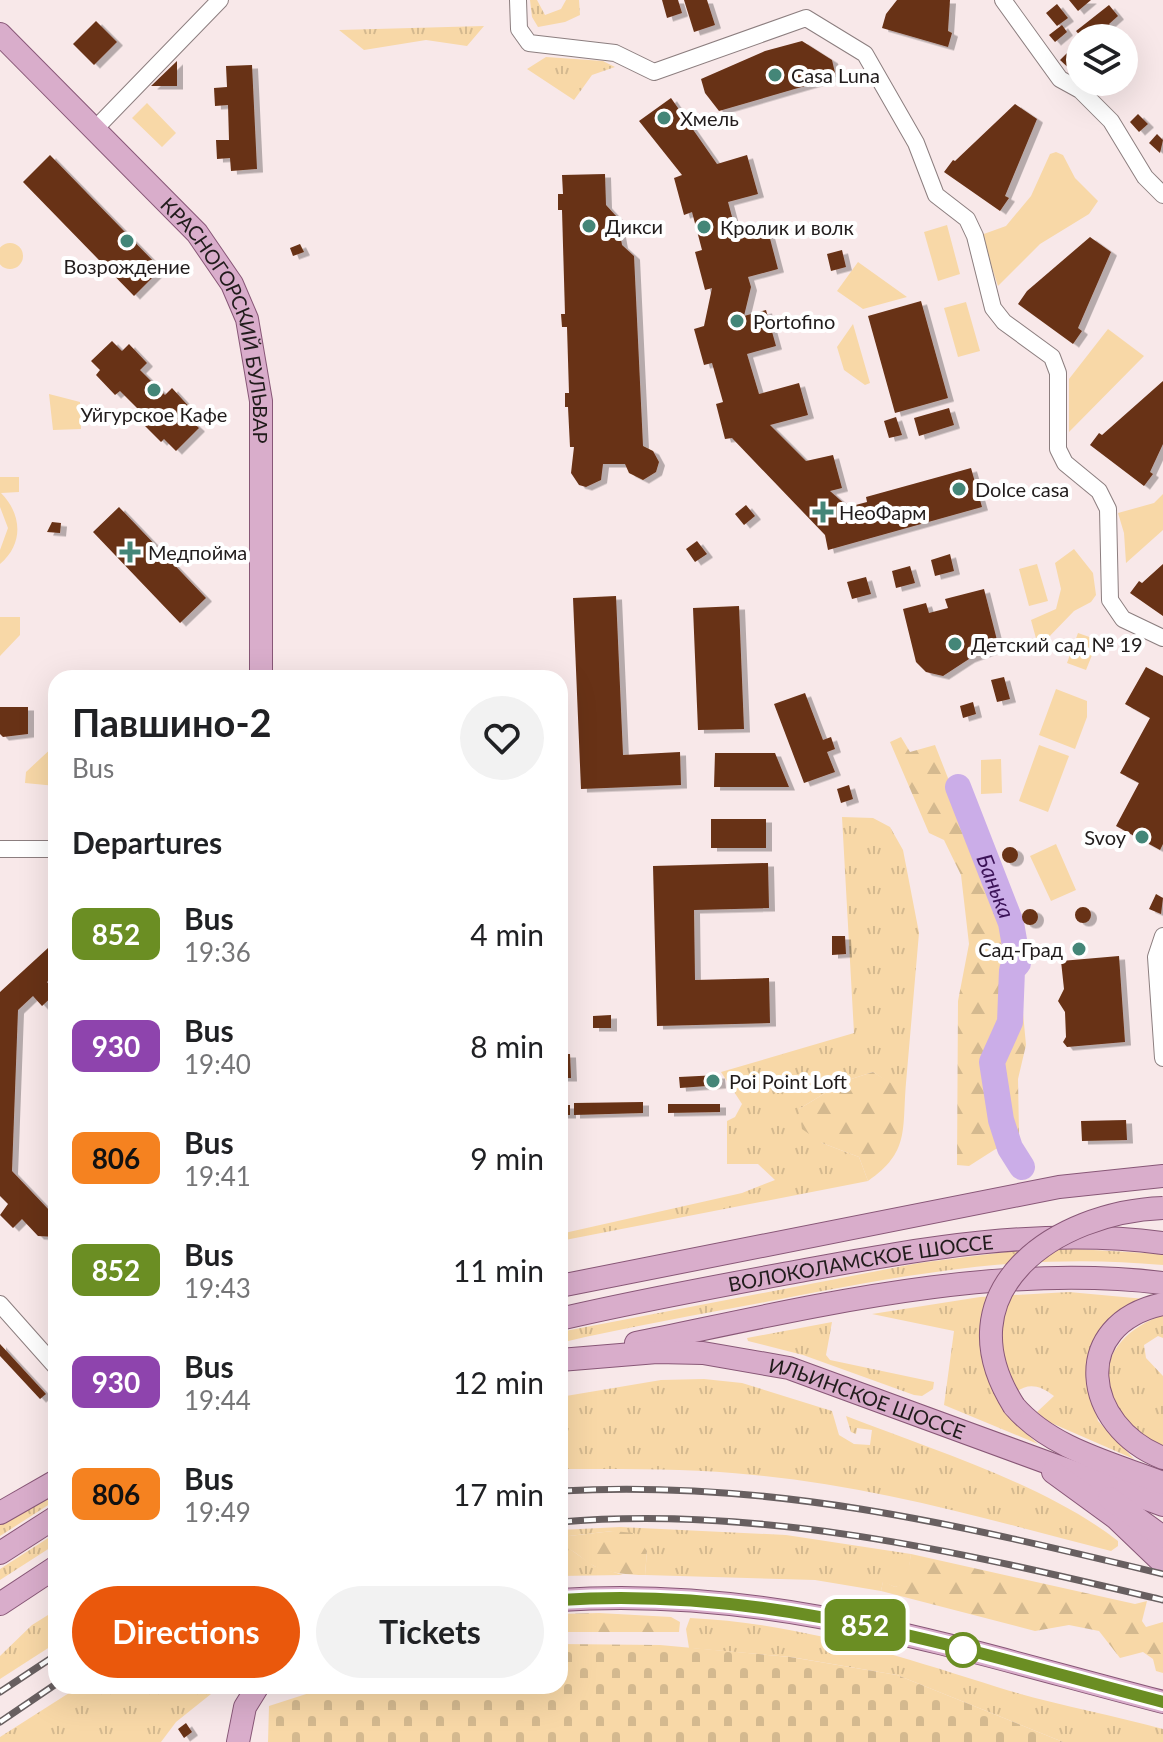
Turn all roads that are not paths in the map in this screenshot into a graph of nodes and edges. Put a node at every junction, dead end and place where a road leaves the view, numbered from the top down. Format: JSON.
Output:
{"nodes":[{"id":1,"x":220,"y":0,"type":"edge"},
{"id":2,"x":518,"y":0,"type":"edge"},
{"id":3,"x":1003,"y":0,"type":"edge"},
{"id":4,"x":0,"y":34,"type":"edge"},
{"id":5,"x":95,"y":129,"type":"junction"},
{"id":6,"x":1163,"y":195,"type":"edge"},
{"id":7,"x":1163,"y":638,"type":"edge"},
{"id":8,"x":261,"y":670,"type":"edge"},
{"id":9,"x":0,"y":849,"type":"edge"},
{"id":10,"x":48,"y":849,"type":"edge"},
{"id":11,"x":1163,"y":936,"type":"edge"},
{"id":12,"x":1163,"y":1058,"type":"edge"},
{"id":13,"x":1163,"y":1176,"type":"edge"},
{"id":14,"x":1163,"y":1208,"type":"edge"},
{"id":15,"x":1163,"y":1243,"type":"edge"},
{"id":16,"x":786,"y":1273,"type":"junction"},
{"id":17,"x":1163,"y":1283,"type":"edge"},
{"id":18,"x":568,"y":1284,"type":"edge"},
{"id":19,"x":568,"y":1286,"type":"edge"},
{"id":20,"x":0,"y":1304,"type":"edge"},
{"id":21,"x":1163,"y":1304,"type":"edge"},
{"id":22,"x":568,"y":1317,"type":"edge"},
{"id":23,"x":48,"y":1358,"type":"edge"},
{"id":24,"x":568,"y":1358,"type":"edge"},
{"id":25,"x":568,"y":1358,"type":"edge"},
{"id":26,"x":999,"y":1445,"type":"junction"},
{"id":27,"x":1163,"y":1458,"type":"edge"},
{"id":28,"x":1064,"y":1479,"type":"junction"},
{"id":29,"x":1163,"y":1483,"type":"edge"},
{"id":30,"x":48,"y":1486,"type":"edge"},
{"id":31,"x":1163,"y":1505,"type":"edge"},
{"id":32,"x":0,"y":1513,"type":"edge"},
{"id":33,"x":48,"y":1522,"type":"edge"},
{"id":34,"x":1163,"y":1537,"type":"edge"},
{"id":35,"x":0,"y":1553,"type":"edge"},
{"id":36,"x":1163,"y":1563,"type":"edge"},
{"id":37,"x":48,"y":1572,"type":"edge"},
{"id":38,"x":568,"y":1600,"type":"edge"},
{"id":39,"x":0,"y":1604,"type":"edge"},
{"id":40,"x":253,"y":1694,"type":"edge"},
{"id":41,"x":1161,"y":1701,"type":"edge"},
{"id":42,"x":238,"y":1742,"type":"edge"}],
"edges":[{"from":1,"to":5,"type":"street"},
{"from":2,"to":7,"type":"street"},
{"from":3,"to":6,"type":"street"},
{"from":4,"to":5,"type":"main road","name":"КРАСНОГОРСКИЙ БУЛЬВАР"},
{"from":5,"to":8,"type":"main road","name":"КРАСНОГОРСКИЙ БУЛЬВАР"},
{"from":9,"to":10,"type":"street"},
{"from":11,"to":12,"type":"street"},
{"from":13,"to":18,"type":"main road"},
{"from":14,"to":29,"type":"main road","bridge":true},
{"from":15,"to":16,"type":"main road","name":"ВОЛОКОЛАМСКОЕ ШОССЕ"},
{"from":16,"to":19,"type":"main road"},
{"from":16,"to":22,"type":"main road","name":"ВОЛОКОЛАМСКОЕ ШОССЕ"},
{"from":17,"to":24,"type":"main road","name":"ВОЛОКОЛАМСКОЕ ШОССЕ"},
{"from":20,"to":23,"type":"street"},
{"from":21,"to":27,"type":"main road"},
{"from":25,"to":26,"type":"main road","name":"ИЛЬИНСКОЕ ШОССЕ"},
{"from":26,"to":28,"type":"main road"},
{"from":26,"to":31,"type":"main road","name":"ИЛЬИНСКОЕ ШОССЕ"},
{"from":28,"to":34,"type":"main road"},
{"from":28,"to":36,"type":"main road"},
{"from":30,"to":32,"type":"main road"},
{"from":33,"to":35,"type":"main road"},
{"from":37,"to":39,"type":"main road"},
{"from":38,"to":41,"type":"main road"},
{"from":40,"to":42,"type":"main road"}]}
